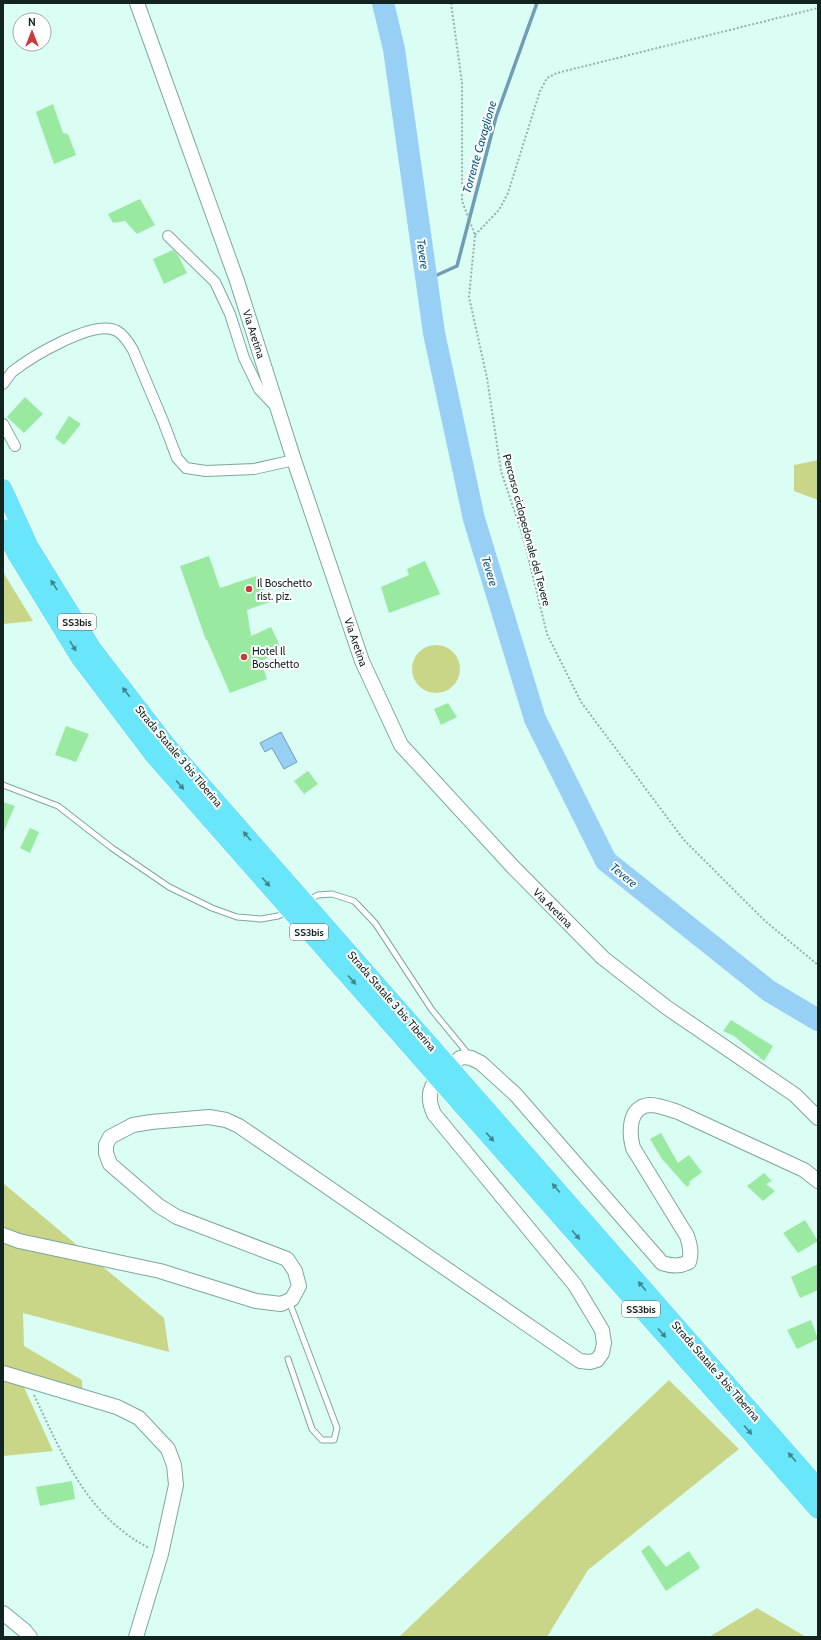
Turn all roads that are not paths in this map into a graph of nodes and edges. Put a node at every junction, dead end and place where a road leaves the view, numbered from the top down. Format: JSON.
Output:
{"nodes":[{"id":1,"x":137,"y":3,"type":"edge"},
{"id":2,"x":168,"y":236,"type":"dead end"},
{"id":3,"x":3,"y":384,"type":"edge"},
{"id":4,"x":278,"y":409,"type":"junction"},
{"id":5,"x":3,"y":424,"type":"edge"},
{"id":6,"x":15,"y":446,"type":"dead end"},
{"id":7,"x":294,"y":460,"type":"junction"},
{"id":8,"x":3,"y":488,"type":"edge"},
{"id":9,"x":3,"y":528,"type":"edge"},
{"id":10,"x":161,"y":750,"type":"junction"},
{"id":11,"x":3,"y":785,"type":"edge"},
{"id":12,"x":471,"y":1058,"type":"junction"},
{"id":13,"x":470,"y":1103,"type":"junction"},
{"id":14,"x":818,"y":1118,"type":"edge"},
{"id":15,"x":818,"y":1181,"type":"edge"},
{"id":16,"x":3,"y":1235,"type":"edge"},
{"id":17,"x":288,"y":1300,"type":"junction"},
{"id":18,"x":288,"y":1358,"type":"dead end"},
{"id":19,"x":3,"y":1373,"type":"edge"},
{"id":20,"x":818,"y":1486,"type":"edge"},
{"id":21,"x":818,"y":1510,"type":"edge"},
{"id":22,"x":3,"y":1613,"type":"edge"},
{"id":23,"x":30,"y":1637,"type":"edge"},
{"id":24,"x":136,"y":1637,"type":"edge"}],
"edges":[{"from":1,"to":4,"type":"street","name":"Via Aretina"},
{"from":2,"to":4,"type":"street"},
{"from":3,"to":7,"type":"street"},
{"from":4,"to":7,"type":"street","name":"Via Aretina"},
{"from":5,"to":6,"type":"street"},
{"from":7,"to":14,"type":"street","name":"Via Aretina"},
{"from":10,"to":8,"type":"highway","name":"Strada Statale 3 bis Tiberina","number":"SS3bis","one_way":true},
{"from":9,"to":10,"type":"highway","name":"Strada Statale 3 bis Tiberina","number":"SS3bis","one_way":true},
{"from":10,"to":13,"type":"highway","name":"Strada Statale 3 bis Tiberina","number":"SS3bis","bridge":true},
{"from":11,"to":12,"type":"lane"},
{"from":12,"to":15,"type":"street"},
{"from":12,"to":17,"type":"street"},
{"from":20,"to":13,"type":"highway","name":"Strada Statale 3 bis Tiberina","number":"SS3bis","one_way":true},
{"from":13,"to":21,"type":"highway","name":"Strada Statale 3 bis Tiberina","number":"SS3bis","one_way":true},
{"from":16,"to":17,"type":"street"},
{"from":17,"to":18,"type":"lane"},
{"from":19,"to":24,"type":"street"},
{"from":22,"to":23,"type":"street"}]}
